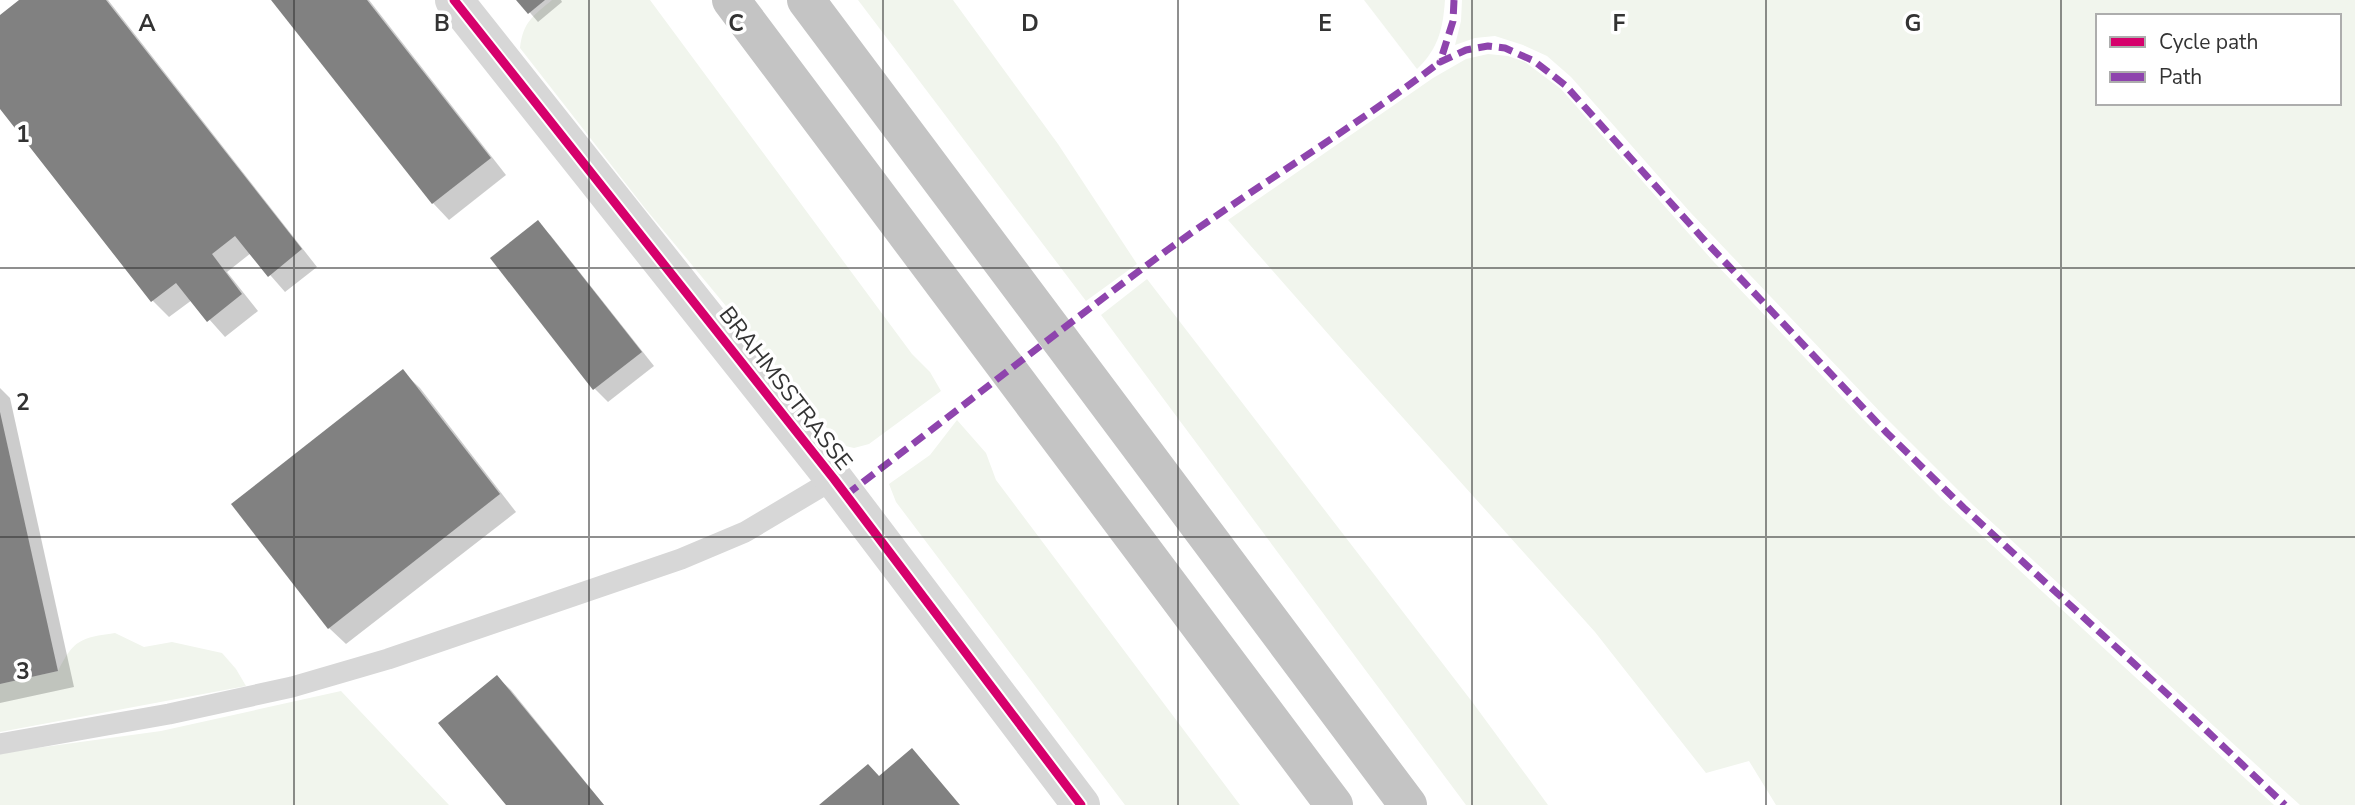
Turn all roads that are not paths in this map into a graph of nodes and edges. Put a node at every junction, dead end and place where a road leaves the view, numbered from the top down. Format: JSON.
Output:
{"nodes":[{"id":1,"x":454,"y":0,"type":"edge"},
{"id":2,"x":731,"y":0,"type":"edge"},
{"id":3,"x":806,"y":0,"type":"edge"},
{"id":4,"x":834,"y":479,"type":"junction"},
{"id":5,"x":0,"y":744,"type":"edge"},
{"id":6,"x":1081,"y":805,"type":"edge"},
{"id":7,"x":1334,"y":805,"type":"edge"},
{"id":8,"x":1408,"y":805,"type":"edge"}],
"edges":[{"from":1,"to":4,"type":"street","name":"BRAHMSSTRASSE"},
{"from":2,"to":7,"type":"highway"},
{"from":3,"to":8,"type":"highway"},
{"from":4,"to":5,"type":"lane"},
{"from":4,"to":6,"type":"street","name":"BRAHMSSTRASSE"}]}
